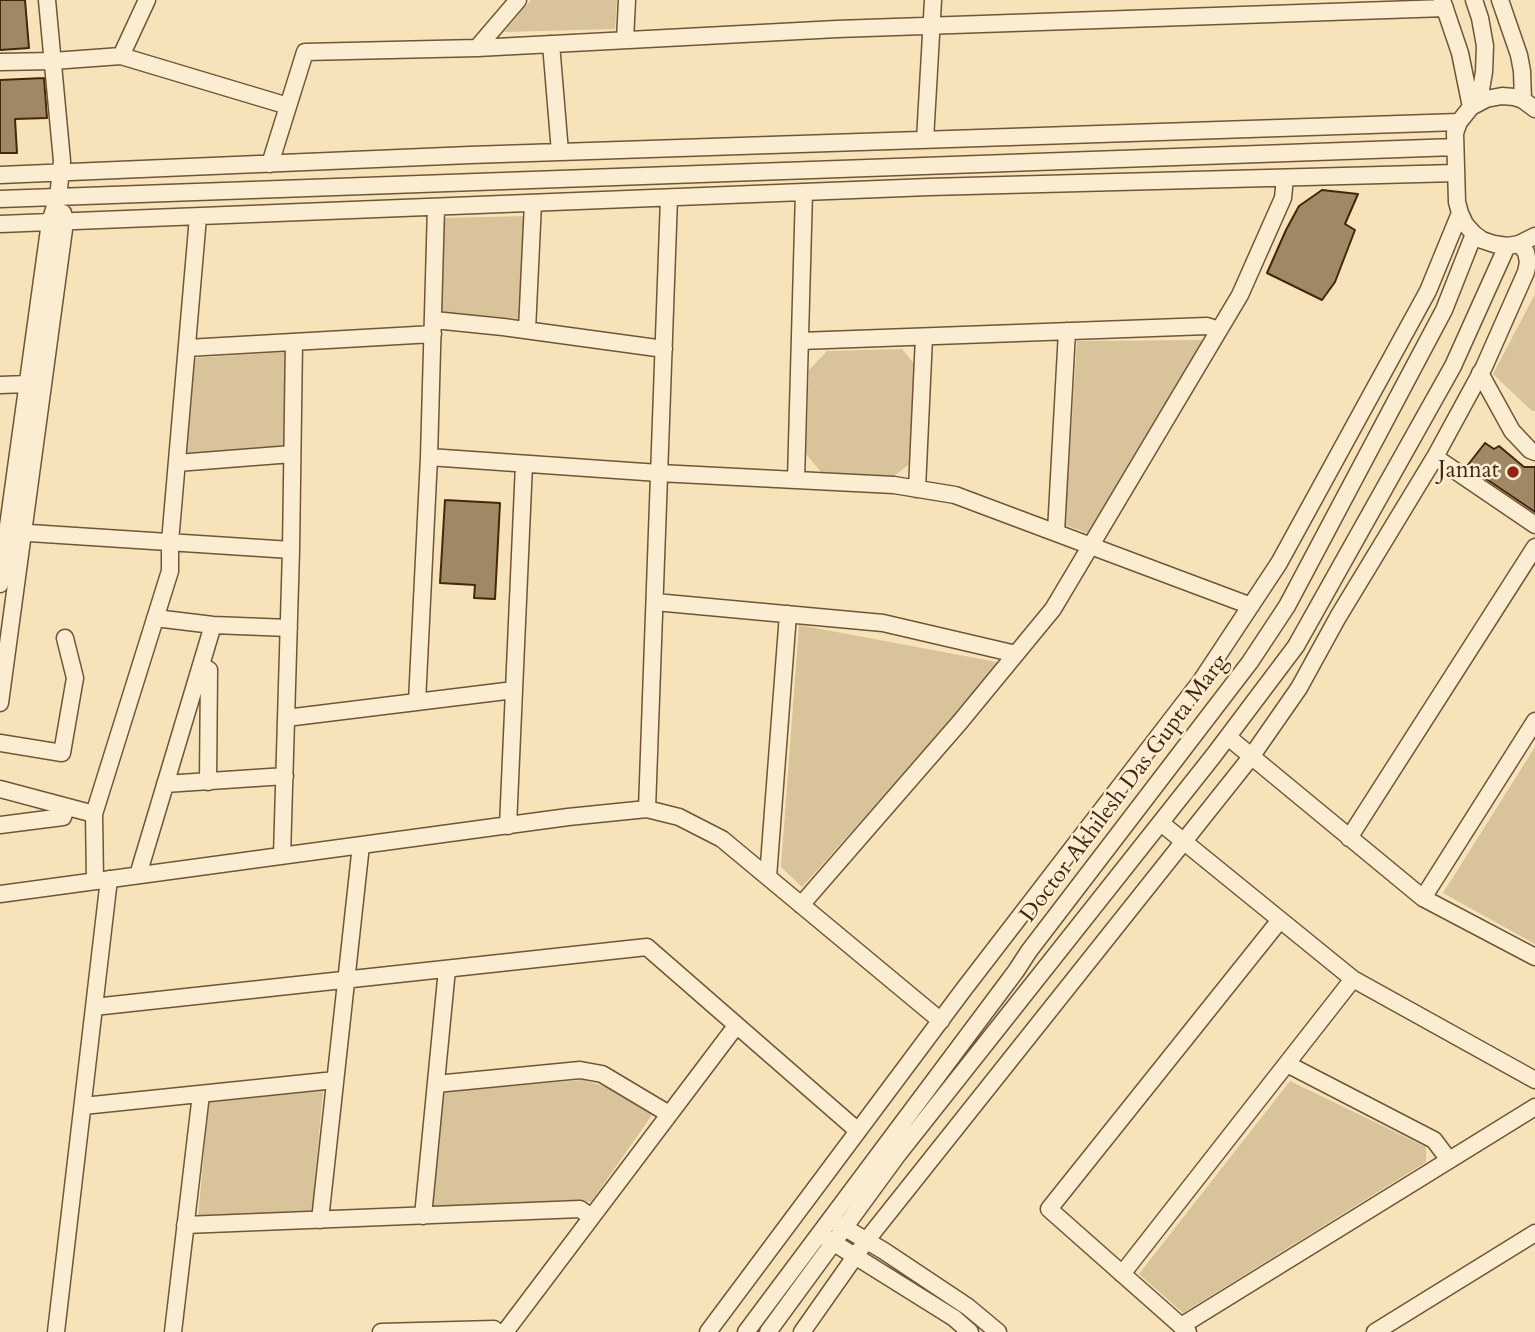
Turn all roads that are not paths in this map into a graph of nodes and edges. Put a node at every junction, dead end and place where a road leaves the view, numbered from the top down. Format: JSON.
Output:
{"nodes":[{"id":1,"x":47,"y":0,"type":"edge"},
{"id":2,"x":147,"y":0,"type":"edge"},
{"id":3,"x":518,"y":0,"type":"edge"},
{"id":4,"x":627,"y":0,"type":"edge"},
{"id":5,"x":933,"y":0,"type":"edge"},
{"id":6,"x":1474,"y":0,"type":"edge"},
{"id":7,"x":1500,"y":0,"type":"edge"},
{"id":8,"x":1443,"y":4,"type":"edge"},
{"id":9,"x":1284,"y":7,"type":"edge"},
{"id":10,"x":932,"y":26,"type":"junction"},
{"id":11,"x":625,"y":40,"type":"junction"},
{"id":12,"x":551,"y":44,"type":"junction"},
{"id":13,"x":477,"y":48,"type":"junction"},
{"id":14,"x":121,"y":56,"type":"junction"},
{"id":15,"x":52,"y":61,"type":"junction"},
{"id":16,"x":0,"y":62,"type":"edge"},
{"id":17,"x":1475,"y":104,"type":"junction"},
{"id":18,"x":1531,"y":104,"type":"edge"},
{"id":19,"x":288,"y":106,"type":"junction"},
{"id":20,"x":1459,"y":122,"type":"junction"},
{"id":21,"x":925,"y":140,"type":"junction"},
{"id":22,"x":1455,"y":147,"type":"junction"},
{"id":23,"x":559,"y":152,"type":"junction"},
{"id":24,"x":270,"y":164,"type":"junction"},
{"id":25,"x":61,"y":173,"type":"junction"},
{"id":26,"x":1456,"y":173,"type":"junction"},
{"id":27,"x":0,"y":175,"type":"edge"},
{"id":28,"x":1285,"y":178,"type":"junction"},
{"id":29,"x":804,"y":192,"type":"junction"},
{"id":30,"x":58,"y":197,"type":"junction"},
{"id":31,"x":669,"y":198,"type":"junction"},
{"id":32,"x":0,"y":199,"type":"edge"},
{"id":33,"x":533,"y":204,"type":"junction"},
{"id":34,"x":436,"y":207,"type":"junction"},
{"id":35,"x":1460,"y":213,"type":"junction"},
{"id":36,"x":198,"y":217,"type":"junction"},
{"id":37,"x":57,"y":222,"type":"junction"},
{"id":38,"x":0,"y":224,"type":"edge"},
{"id":39,"x":1474,"y":233,"type":"junction"},
{"id":40,"x":1526,"y":242,"type":"edge"},
{"id":41,"x":433,"y":327,"type":"junction"},
{"id":42,"x":527,"y":330,"type":"junction"},
{"id":43,"x":1219,"y":330,"type":"junction"},
{"id":44,"x":1067,"y":331,"type":"junction"},
{"id":45,"x":924,"y":337,"type":"junction"},
{"id":46,"x":800,"y":341,"type":"junction"},
{"id":47,"x":294,"y":342,"type":"junction"},
{"id":48,"x":187,"y":348,"type":"junction"},
{"id":49,"x":664,"y":349,"type":"junction"},
{"id":50,"x":1480,"y":373,"type":"junction"},
{"id":51,"x":27,"y":384,"type":"junction"},
{"id":52,"x":0,"y":385,"type":"edge"},
{"id":53,"x":1535,"y":452,"type":"edge"},
{"id":54,"x":292,"y":454,"type":"junction"},
{"id":55,"x":429,"y":457,"type":"junction"},
{"id":56,"x":1435,"y":457,"type":"junction"},
{"id":57,"x":177,"y":463,"type":"junction"},
{"id":58,"x":524,"y":464,"type":"junction"},
{"id":59,"x":659,"y":473,"type":"junction"},
{"id":60,"x":796,"y":480,"type":"junction"},
{"id":61,"x":917,"y":489,"type":"junction"},
{"id":62,"x":1535,"y":525,"type":"edge"},
{"id":63,"x":15,"y":532,"type":"junction"},
{"id":64,"x":1056,"y":532,"type":"junction"},
{"id":65,"x":170,"y":542,"type":"junction"},
{"id":66,"x":1091,"y":545,"type":"junction"},
{"id":67,"x":1535,"y":547,"type":"edge"},
{"id":68,"x":291,"y":550,"type":"junction"},
{"id":69,"x":0,"y":584,"type":"edge"},
{"id":70,"x":655,"y":602,"type":"junction"},
{"id":71,"x":1251,"y":606,"type":"junction"},
{"id":72,"x":788,"y":614,"type":"junction"},
{"id":73,"x":155,"y":618,"type":"junction"},
{"id":74,"x":213,"y":625,"type":"junction"},
{"id":75,"x":289,"y":628,"type":"junction"},
{"id":76,"x":65,"y":638,"type":"dead end"},
{"id":77,"x":1016,"y":654,"type":"junction"},
{"id":78,"x":201,"y":665,"type":"junction"},
{"id":79,"x":514,"y":690,"type":"junction"},
{"id":80,"x":417,"y":702,"type":"junction"},
{"id":81,"x":0,"y":703,"type":"edge"},
{"id":82,"x":286,"y":718,"type":"junction"},
{"id":83,"x":1535,"y":720,"type":"edge"},
{"id":84,"x":1228,"y":737,"type":"junction"},
{"id":85,"x":0,"y":743,"type":"edge"},
{"id":86,"x":1251,"y":757,"type":"junction"},
{"id":87,"x":285,"y":776,"type":"junction"},
{"id":88,"x":208,"y":782,"type":"junction"},
{"id":89,"x":165,"y":785,"type":"junction"},
{"id":90,"x":0,"y":789,"type":"edge"},
{"id":91,"x":66,"y":807,"type":"junction"},
{"id":92,"x":647,"y":809,"type":"junction"},
{"id":93,"x":93,"y":814,"type":"junction"},
{"id":94,"x":1161,"y":822,"type":"junction"},
{"id":95,"x":0,"y":825,"type":"edge"},
{"id":96,"x":508,"y":826,"type":"junction"},
{"id":97,"x":1349,"y":838,"type":"junction"},
{"id":98,"x":1183,"y":841,"type":"junction"},
{"id":99,"x":361,"y":845,"type":"junction"},
{"id":100,"x":282,"y":856,"type":"junction"},
{"id":101,"x":138,"y":875,"type":"junction"},
{"id":102,"x":768,"y":877,"type":"junction"},
{"id":103,"x":102,"y":880,"type":"junction"},
{"id":104,"x":0,"y":894,"type":"edge"},
{"id":105,"x":1423,"y":898,"type":"junction"},
{"id":106,"x":801,"y":905,"type":"junction"},
{"id":107,"x":1280,"y":920,"type":"junction"},
{"id":108,"x":1002,"y":940,"type":"junction"},
{"id":109,"x":1535,"y":957,"type":"edge"},
{"id":110,"x":1020,"y":965,"type":"junction"},
{"id":111,"x":447,"y":969,"type":"junction"},
{"id":112,"x":1353,"y":979,"type":"junction"},
{"id":113,"x":346,"y":980,"type":"junction"},
{"id":114,"x":1033,"y":984,"type":"junction"},
{"id":115,"x":94,"y":1007,"type":"junction"},
{"id":116,"x":941,"y":1021,"type":"junction"},
{"id":117,"x":736,"y":1026,"type":"junction"},
{"id":118,"x":1287,"y":1064,"type":"junction"},
{"id":119,"x":335,"y":1080,"type":"junction"},
{"id":120,"x":1535,"y":1080,"type":"edge"},
{"id":121,"x":436,"y":1084,"type":"junction"},
{"id":122,"x":201,"y":1094,"type":"junction"},
{"id":123,"x":83,"y":1106,"type":"junction"},
{"id":124,"x":1535,"y":1107,"type":"edge"},
{"id":125,"x":669,"y":1114,"type":"junction"},
{"id":126,"x":858,"y":1132,"type":"junction"},
{"id":127,"x":1449,"y":1160,"type":"junction"},
{"id":128,"x":423,"y":1216,"type":"junction"},
{"id":129,"x":591,"y":1217,"type":"junction"},
{"id":130,"x":320,"y":1220,"type":"junction"},
{"id":131,"x":837,"y":1224,"type":"junction"},
{"id":132,"x":185,"y":1225,"type":"junction"},
{"id":133,"x":1535,"y":1233,"type":"edge"},
{"id":134,"x":826,"y":1238,"type":"junction"},
{"id":135,"x":866,"y":1241,"type":"junction"},
{"id":136,"x":854,"y":1256,"type":"junction"},
{"id":137,"x":1122,"y":1274,"type":"junction"},
{"id":138,"x":1184,"y":1329,"type":"edge"},
{"id":139,"x":56,"y":1332,"type":"edge"},
{"id":140,"x":173,"y":1332,"type":"edge"},
{"id":141,"x":381,"y":1332,"type":"edge"},
{"id":142,"x":498,"y":1332,"type":"edge"},
{"id":143,"x":505,"y":1332,"type":"edge"},
{"id":144,"x":708,"y":1332,"type":"edge"},
{"id":145,"x":746,"y":1332,"type":"edge"},
{"id":146,"x":768,"y":1332,"type":"edge"},
{"id":147,"x":802,"y":1332,"type":"edge"},
{"id":148,"x":970,"y":1332,"type":"edge"},
{"id":149,"x":998,"y":1332,"type":"edge"},
{"id":150,"x":1375,"y":1332,"type":"edge"}],
"edges":[{"from":1,"to":15,"type":"street"},
{"from":2,"to":14,"type":"street"},
{"from":3,"to":13,"type":"street"},
{"from":4,"to":11,"type":"street"},
{"from":5,"to":10,"type":"street"},
{"from":6,"to":17,"type":"street"},
{"from":7,"to":18,"type":"street"},
{"from":8,"to":9,"type":"street"},
{"from":8,"to":17,"type":"street"},
{"from":9,"to":10,"type":"street"},
{"from":10,"to":11,"type":"street"},
{"from":10,"to":21,"type":"street"},
{"from":11,"to":12,"type":"street"},
{"from":12,"to":13,"type":"street"},
{"from":12,"to":23,"type":"street"},
{"from":13,"to":19,"type":"street"},
{"from":14,"to":15,"type":"street"},
{"from":14,"to":19,"type":"street"},
{"from":15,"to":16,"type":"street"},
{"from":15,"to":25,"type":"street"},
{"from":17,"to":18,"type":"street"},
{"from":17,"to":20,"type":"street"},
{"from":19,"to":24,"type":"street"},
{"from":20,"to":21,"type":"street"},
{"from":20,"to":22,"type":"street"},
{"from":21,"to":23,"type":"street"},
{"from":22,"to":26,"type":"street"},
{"from":22,"to":30,"type":"street"},
{"from":23,"to":24,"type":"street"},
{"from":24,"to":25,"type":"street"},
{"from":25,"to":27,"type":"street"},
{"from":25,"to":30,"type":"street"},
{"from":26,"to":28,"type":"street"},
{"from":26,"to":35,"type":"street"},
{"from":28,"to":29,"type":"street"},
{"from":28,"to":43,"type":"street"},
{"from":29,"to":31,"type":"street"},
{"from":29,"to":46,"type":"street"},
{"from":30,"to":32,"type":"street"},
{"from":30,"to":37,"type":"street"},
{"from":31,"to":33,"type":"street"},
{"from":31,"to":49,"type":"street"},
{"from":33,"to":34,"type":"street"},
{"from":33,"to":42,"type":"street"},
{"from":34,"to":36,"type":"street"},
{"from":34,"to":41,"type":"street"},
{"from":35,"to":39,"type":"street"},
{"from":35,"to":71,"type":"street"},
{"from":36,"to":37,"type":"street"},
{"from":36,"to":48,"type":"street"},
{"from":37,"to":38,"type":"street"},
{"from":37,"to":51,"type":"street"},
{"from":37,"to":63,"type":"street"},
{"from":39,"to":40,"type":"street"},
{"from":39,"to":110,"type":"street","name":"Doctor Akhilesh Das Gupta Marg"},
{"from":40,"to":50,"type":"street"},
{"from":40,"to":84,"type":"street","name":"Doctor Akhilesh Das Gupta Marg"},
{"from":41,"to":42,"type":"street"},
{"from":41,"to":47,"type":"street"},
{"from":41,"to":55,"type":"street"},
{"from":42,"to":49,"type":"street"},
{"from":43,"to":44,"type":"street"},
{"from":43,"to":66,"type":"street"},
{"from":44,"to":45,"type":"street"},
{"from":44,"to":64,"type":"street"},
{"from":45,"to":46,"type":"street"},
{"from":45,"to":61,"type":"street"},
{"from":46,"to":60,"type":"street"},
{"from":47,"to":48,"type":"street"},
{"from":47,"to":54,"type":"street"},
{"from":48,"to":57,"type":"street"},
{"from":49,"to":59,"type":"street"},
{"from":50,"to":53,"type":"street"},
{"from":50,"to":56,"type":"street"},
{"from":51,"to":52,"type":"street"},
{"from":51,"to":63,"type":"street"},
{"from":54,"to":57,"type":"street"},
{"from":54,"to":68,"type":"street"},
{"from":55,"to":58,"type":"street"},
{"from":55,"to":80,"type":"street"},
{"from":56,"to":62,"type":"street"},
{"from":56,"to":86,"type":"street"},
{"from":57,"to":65,"type":"street"},
{"from":58,"to":59,"type":"street"},
{"from":58,"to":79,"type":"street"},
{"from":59,"to":60,"type":"street"},
{"from":59,"to":70,"type":"street"},
{"from":60,"to":61,"type":"street"},
{"from":61,"to":64,"type":"street"},
{"from":63,"to":65,"type":"street"},
{"from":63,"to":69,"type":"street"},
{"from":63,"to":81,"type":"street"},
{"from":64,"to":66,"type":"street"},
{"from":65,"to":68,"type":"street"},
{"from":65,"to":73,"type":"street"},
{"from":66,"to":71,"type":"street"},
{"from":66,"to":77,"type":"street"},
{"from":67,"to":97,"type":"street"},
{"from":68,"to":75,"type":"street"},
{"from":70,"to":72,"type":"street"},
{"from":70,"to":92,"type":"street"},
{"from":71,"to":108,"type":"street"},
{"from":72,"to":77,"type":"street"},
{"from":72,"to":102,"type":"street"},
{"from":73,"to":74,"type":"street"},
{"from":73,"to":93,"type":"street"},
{"from":74,"to":75,"type":"street"},
{"from":74,"to":78,"type":"street"},
{"from":75,"to":82,"type":"street"},
{"from":76,"to":85,"type":"street"},
{"from":77,"to":106,"type":"street"},
{"from":78,"to":88,"type":"street"},
{"from":78,"to":89,"type":"street"},
{"from":79,"to":80,"type":"street"},
{"from":79,"to":96,"type":"street"},
{"from":80,"to":82,"type":"street"},
{"from":82,"to":87,"type":"street"},
{"from":83,"to":105,"type":"street"},
{"from":84,"to":86,"type":"street"},
{"from":84,"to":94,"type":"street","name":"Doctor Akhilesh Das Gupta Marg"},
{"from":86,"to":97,"type":"street"},
{"from":86,"to":98,"type":"street"},
{"from":87,"to":88,"type":"street"},
{"from":87,"to":100,"type":"street"},
{"from":88,"to":89,"type":"street"},
{"from":89,"to":101,"type":"street"},
{"from":90,"to":91,"type":"street"},
{"from":91,"to":93,"type":"street"},
{"from":91,"to":95,"type":"street"},
{"from":92,"to":96,"type":"street"},
{"from":92,"to":102,"type":"street"},
{"from":93,"to":103,"type":"street"},
{"from":94,"to":98,"type":"street"},
{"from":94,"to":114,"type":"street","name":"Doctor Akhilesh Das Gupta Marg"},
{"from":96,"to":99,"type":"street"},
{"from":97,"to":105,"type":"street"},
{"from":98,"to":107,"type":"street"},
{"from":98,"to":135,"type":"street"},
{"from":99,"to":100,"type":"street"},
{"from":99,"to":113,"type":"street"},
{"from":100,"to":101,"type":"street"},
{"from":101,"to":103,"type":"street"},
{"from":102,"to":106,"type":"street"},
{"from":103,"to":104,"type":"street"},
{"from":103,"to":115,"type":"street"},
{"from":105,"to":109,"type":"street"},
{"from":106,"to":116,"type":"street"},
{"from":107,"to":112,"type":"street"},
{"from":107,"to":137,"type":"street"},
{"from":108,"to":110,"type":"street"},
{"from":108,"to":116,"type":"street"},
{"from":110,"to":114,"type":"street"},
{"from":110,"to":131,"type":"street","name":"Doctor Akhilesh Das Gupta Marg"},
{"from":111,"to":113,"type":"street"},
{"from":111,"to":117,"type":"street"},
{"from":111,"to":121,"type":"street"},
{"from":112,"to":118,"type":"street"},
{"from":112,"to":120,"type":"street"},
{"from":113,"to":115,"type":"street"},
{"from":113,"to":119,"type":"street"},
{"from":114,"to":131,"type":"street","name":"Doctor Akhilesh Das Gupta Marg"},
{"from":115,"to":123,"type":"street"},
{"from":116,"to":126,"type":"street"},
{"from":117,"to":125,"type":"street"},
{"from":117,"to":126,"type":"street"},
{"from":118,"to":127,"type":"street"},
{"from":118,"to":137,"type":"street"},
{"from":119,"to":122,"type":"street"},
{"from":119,"to":130,"type":"street"},
{"from":121,"to":125,"type":"street"},
{"from":121,"to":128,"type":"street"},
{"from":122,"to":123,"type":"street"},
{"from":122,"to":132,"type":"street"},
{"from":123,"to":139,"type":"street"},
{"from":124,"to":127,"type":"street"},
{"from":125,"to":129,"type":"street"},
{"from":126,"to":144,"type":"street"},
{"from":127,"to":138,"type":"street"},
{"from":128,"to":129,"type":"street"},
{"from":128,"to":130,"type":"street"},
{"from":129,"to":143,"type":"street"},
{"from":130,"to":132,"type":"street"},
{"from":131,"to":134,"type":"street","name":"Doctor Akhilesh Das Gupta Marg"},
{"from":131,"to":135,"type":"street"},
{"from":132,"to":140,"type":"street"},
{"from":133,"to":150,"type":"street"},
{"from":134,"to":136,"type":"street"},
{"from":134,"to":145,"type":"street","name":"Doctor Akhilesh Das Gupta Marg"},
{"from":134,"to":146,"type":"street","name":"Doctor Akhilesh Das Gupta Marg"},
{"from":135,"to":136,"type":"street"},
{"from":135,"to":149,"type":"street"},
{"from":136,"to":147,"type":"street"},
{"from":136,"to":148,"type":"street"},
{"from":137,"to":138,"type":"street"},
{"from":141,"to":142,"type":"street"}]}
